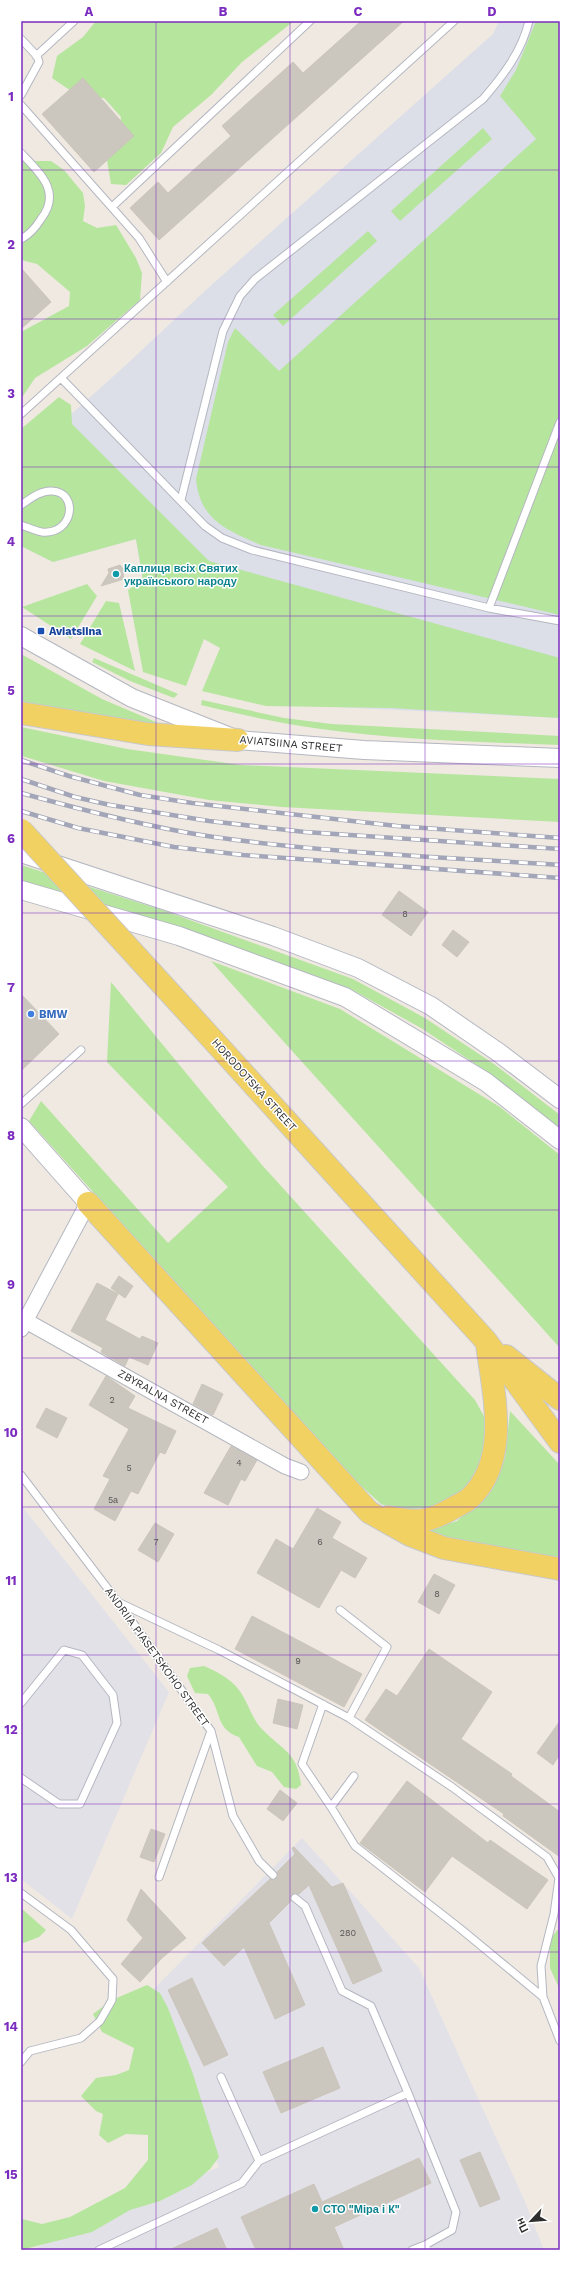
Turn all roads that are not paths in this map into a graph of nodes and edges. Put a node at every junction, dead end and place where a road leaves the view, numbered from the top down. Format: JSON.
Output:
{"nodes":[{"id":1,"x":74,"y":21,"type":"edge"},
{"id":2,"x":310,"y":21,"type":"edge"},
{"id":3,"x":454,"y":21,"type":"edge"},
{"id":4,"x":530,"y":21,"type":"edge"},
{"id":5,"x":21,"y":38,"type":"edge"},
{"id":6,"x":36,"y":56,"type":"junction"},
{"id":7,"x":21,"y":95,"type":"edge"},
{"id":8,"x":21,"y":105,"type":"edge"},
{"id":9,"x":21,"y":153,"type":"edge"},
{"id":10,"x":112,"y":207,"type":"junction"},
{"id":11,"x":21,"y":239,"type":"edge"},
{"id":12,"x":167,"y":282,"type":"junction"},
{"id":13,"x":61,"y":378,"type":"junction"},
{"id":14,"x":21,"y":414,"type":"edge"},
{"id":15,"x":560,"y":422,"type":"edge"},
{"id":16,"x":181,"y":500,"type":"junction"},
{"id":17,"x":21,"y":505,"type":"edge"},
{"id":18,"x":21,"y":524,"type":"edge"},
{"id":19,"x":489,"y":608,"type":"junction"},
{"id":20,"x":560,"y":622,"type":"edge"},
{"id":21,"x":21,"y":636,"type":"edge"},
{"id":22,"x":21,"y":713,"type":"edge"},
{"id":23,"x":238,"y":740,"type":"junction"},
{"id":24,"x":560,"y":758,"type":"edge"},
{"id":25,"x":21,"y":830,"type":"edge"},
{"id":26,"x":21,"y":853,"type":"edge"},
{"id":27,"x":21,"y":890,"type":"edge"},
{"id":28,"x":81,"y":1050,"type":"dead end"},
{"id":29,"x":560,"y":1099,"type":"edge"},
{"id":30,"x":21,"y":1104,"type":"edge"},
{"id":31,"x":21,"y":1127,"type":"edge"},
{"id":32,"x":560,"y":1140,"type":"edge"},
{"id":33,"x":88,"y":1203,"type":"junction"},
{"id":34,"x":23,"y":1325,"type":"edge"},
{"id":35,"x":486,"y":1341,"type":"junction"},
{"id":36,"x":560,"y":1400,"type":"edge"},
{"id":37,"x":560,"y":1442,"type":"edge"},
{"id":38,"x":301,"y":1472,"type":"dead end"},
{"id":39,"x":22,"y":1480,"type":"edge"},
{"id":40,"x":369,"y":1512,"type":"junction"},
{"id":41,"x":560,"y":1568,"type":"edge"},
{"id":42,"x":118,"y":1602,"type":"junction"},
{"id":43,"x":340,"y":1610,"type":"dead end"},
{"id":44,"x":21,"y":1703,"type":"edge"},
{"id":45,"x":323,"y":1704,"type":"junction"},
{"id":46,"x":349,"y":1718,"type":"junction"},
{"id":47,"x":211,"y":1731,"type":"junction"},
{"id":48,"x":354,"y":1776,"type":"dead end"},
{"id":49,"x":21,"y":1778,"type":"edge"},
{"id":50,"x":331,"y":1807,"type":"junction"},
{"id":51,"x":273,"y":1875,"type":"dead end"},
{"id":52,"x":159,"y":1877,"type":"dead end"},
{"id":53,"x":21,"y":1893,"type":"edge"},
{"id":54,"x":295,"y":1898,"type":"dead end"},
{"id":55,"x":543,"y":1997,"type":"junction"},
{"id":56,"x":560,"y":2041,"type":"edge"},
{"id":57,"x":21,"y":2062,"type":"edge"},
{"id":58,"x":221,"y":2077,"type":"dead end"},
{"id":59,"x":408,"y":2093,"type":"junction"},
{"id":60,"x":259,"y":2161,"type":"junction"},
{"id":61,"x":426,"y":2247,"type":"edge"},
{"id":62,"x":99,"y":2250,"type":"edge"},
{"id":63,"x":412,"y":2250,"type":"edge"}],
"edges":[{"from":1,"to":6,"type":"lane"},
{"from":2,"to":10,"type":"lane"},
{"from":3,"to":12,"type":"lane"},
{"from":4,"to":16,"type":"lane"},
{"from":5,"to":6,"type":"lane"},
{"from":6,"to":7,"type":"lane"},
{"from":8,"to":10,"type":"lane"},
{"from":9,"to":11,"type":"lane"},
{"from":10,"to":12,"type":"lane"},
{"from":12,"to":13,"type":"lane"},
{"from":13,"to":14,"type":"lane"},
{"from":13,"to":16,"type":"lane"},
{"from":15,"to":19,"type":"lane"},
{"from":16,"to":19,"type":"lane"},
{"from":17,"to":18,"type":"lane"},
{"from":19,"to":20,"type":"lane"},
{"from":21,"to":23,"type":"street","name":"AVIATSIINA STREET"},
{"from":22,"to":23,"type":"main road"},
{"from":23,"to":24,"type":"street","name":"AVIATSIINA STREET"},
{"from":25,"to":35,"type":"main road","name":"HORODOTSKA STREET","bridge":true},
{"from":26,"to":29,"type":"street"},
{"from":27,"to":32,"type":"street"},
{"from":28,"to":30,"type":"lane"},
{"from":31,"to":33,"type":"street"},
{"from":33,"to":34,"type":"street"},
{"from":33,"to":40,"type":"main road"},
{"from":34,"to":38,"type":"street","name":"ZBYRALNA STREET"},
{"from":35,"to":36,"type":"main road","name":"HORODOTSKA STREET"},
{"from":35,"to":37,"type":"main road","name":"HORODOTSKA STREET"},
{"from":35,"to":40,"type":"main road"},
{"from":39,"to":42,"type":"lane","name":"ANDRIIA PIASETSKOHO STREET"},
{"from":40,"to":41,"type":"main road"},
{"from":42,"to":45,"type":"lane"},
{"from":42,"to":47,"type":"lane","name":"ANDRIIA PIASETSKOHO STREET"},
{"from":43,"to":46,"type":"lane"},
{"from":44,"to":49,"type":"lane"},
{"from":45,"to":46,"type":"lane"},
{"from":45,"to":50,"type":"lane"},
{"from":46,"to":55,"type":"lane"},
{"from":47,"to":51,"type":"lane","name":"ANDRIIA PIASETSKOHO STREET"},
{"from":47,"to":52,"type":"lane"},
{"from":48,"to":50,"type":"lane"},
{"from":50,"to":55,"type":"lane"},
{"from":53,"to":57,"type":"lane"},
{"from":54,"to":59,"type":"lane"},
{"from":55,"to":56,"type":"lane"},
{"from":58,"to":60,"type":"lane"},
{"from":59,"to":60,"type":"lane"},
{"from":59,"to":61,"type":"lane"},
{"from":60,"to":62,"type":"lane"},
{"from":61,"to":63,"type":"lane"}]}
